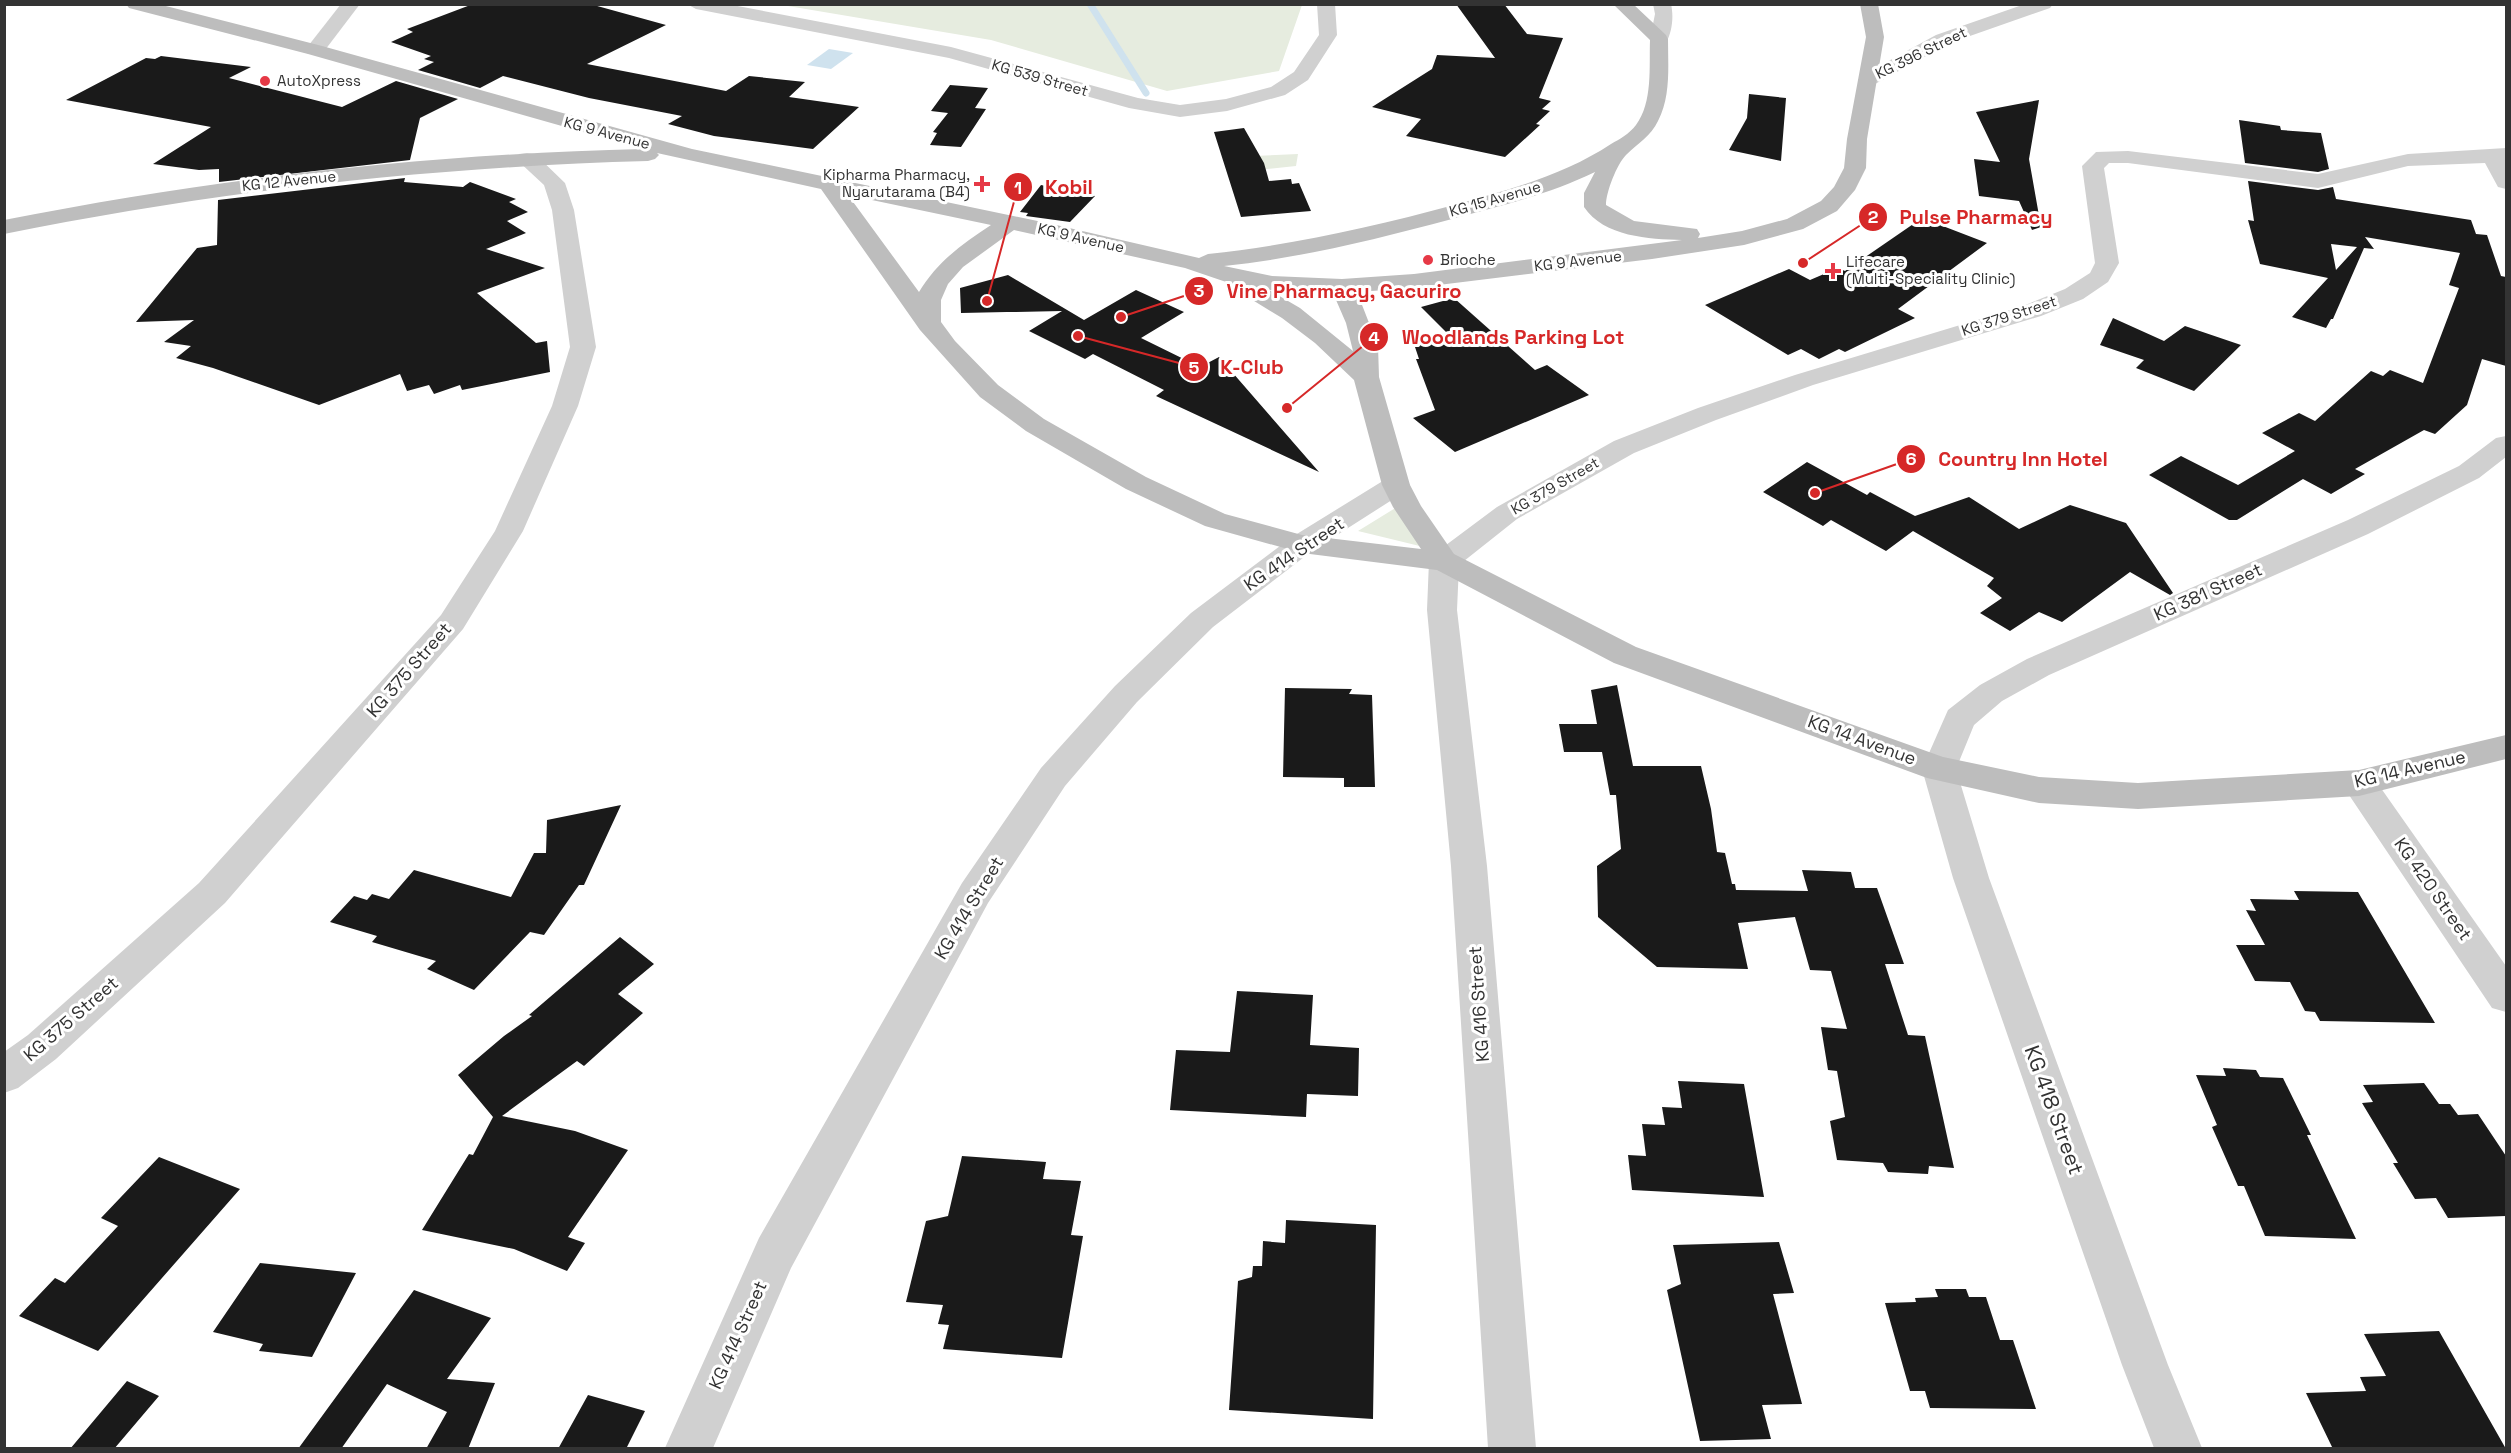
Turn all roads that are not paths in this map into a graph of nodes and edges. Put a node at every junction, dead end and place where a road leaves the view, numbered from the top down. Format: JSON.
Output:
{"nodes":[{"id":1,"x":135,"y":4,"type":"edge"},
{"id":2,"x":351,"y":4,"type":"edge"},
{"id":3,"x":696,"y":4,"type":"edge"},
{"id":4,"x":1326,"y":4,"type":"edge"},
{"id":5,"x":1622,"y":4,"type":"edge"},
{"id":6,"x":1662,"y":4,"type":"edge"},
{"id":7,"x":1869,"y":4,"type":"edge"},
{"id":8,"x":2044,"y":4,"type":"edge"},
{"id":9,"x":1659,"y":39,"type":"junction"},
{"id":10,"x":315,"y":50,"type":"junction"},
{"id":11,"x":1868,"y":80,"type":"junction"},
{"id":12,"x":514,"y":107,"type":"junction"},
{"id":13,"x":619,"y":136,"type":"junction"},
{"id":14,"x":529,"y":142,"type":"junction"},
{"id":15,"x":1618,"y":149,"type":"junction"},
{"id":16,"x":689,"y":155,"type":"junction"},
{"id":17,"x":2499,"y":155,"type":"edge"},
{"id":18,"x":577,"y":156,"type":"junction"},
{"id":19,"x":2506,"y":182,"type":"edge"},
{"id":20,"x":828,"y":183,"type":"junction"},
{"id":21,"x":1009,"y":223,"type":"junction"},
{"id":22,"x":4,"y":226,"type":"edge"},
{"id":23,"x":1744,"y":238,"type":"junction"},
{"id":24,"x":1192,"y":263,"type":"junction"},
{"id":25,"x":1229,"y":276,"type":"junction"},
{"id":26,"x":1342,"y":286,"type":"junction"},
{"id":27,"x":929,"y":325,"type":"junction"},
{"id":28,"x":1366,"y":377,"type":"junction"},
{"id":29,"x":2506,"y":444,"type":"edge"},
{"id":30,"x":1396,"y":485,"type":"junction"},
{"id":31,"x":1302,"y":544,"type":"junction"},
{"id":32,"x":1444,"y":561,"type":"junction"},
{"id":33,"x":2506,"y":747,"type":"edge"},
{"id":34,"x":1939,"y":769,"type":"junction"},
{"id":35,"x":2359,"y":783,"type":"junction"},
{"id":36,"x":2506,"y":996,"type":"edge"},
{"id":37,"x":4,"y":1075,"type":"edge"},
{"id":38,"x":689,"y":1449,"type":"edge"},
{"id":39,"x":1512,"y":1449,"type":"edge"},
{"id":40,"x":2178,"y":1449,"type":"edge"}],
"edges":[{"from":1,"to":10,"type":"main road","name":"KG 9 Avenue"},
{"from":2,"to":10,"type":"street"},
{"from":3,"to":4,"type":"street","name":"KG 539 Street"},
{"from":5,"to":9,"type":"main road"},
{"from":6,"to":9,"type":"street"},
{"from":7,"to":11,"type":"main road","name":"KG 9 Avenue"},
{"from":8,"to":11,"type":"street","name":"KG 396 Street"},
{"from":9,"to":15,"type":"main road","name":"KG 15 Avenue"},
{"from":10,"to":12,"type":"main road","name":"KG 9 Avenue"},
{"from":11,"to":23,"type":"main road","name":"KG 9 Avenue"},
{"from":12,"to":13,"type":"main road","name":"KG 9 Avenue"},
{"from":12,"to":14,"type":"main road"},
{"from":13,"to":16,"type":"main road","name":"KG 9 Avenue"},
{"from":13,"to":18,"type":"main road","name":"KG 12 Avenue"},
{"from":14,"to":18,"type":"main road","name":"KG 12 Avenue"},
{"from":14,"to":22,"type":"main road","name":"KG 12 Avenue"},
{"from":14,"to":37,"type":"street","name":"KG 375 Street"},
{"from":15,"to":23,"type":"main road"},
{"from":15,"to":24,"type":"main road","name":"KG 15 Avenue"},
{"from":16,"to":18,"type":"main road","name":"KG 12 Avenue"},
{"from":16,"to":20,"type":"main road","name":"KG 9 Avenue"},
{"from":17,"to":19,"type":"street"},
{"from":17,"to":32,"type":"street","name":"KG 379 Street"},
{"from":20,"to":21,"type":"main road","name":"KG 9 Avenue"},
{"from":20,"to":27,"type":"main road"},
{"from":21,"to":24,"type":"main road","name":"KG 9 Avenue"},
{"from":21,"to":27,"type":"main road"},
{"from":23,"to":26,"type":"main road","name":"KG 9 Avenue"},
{"from":24,"to":25,"type":"main road","name":"KG 9 Avenue"},
{"from":25,"to":26,"type":"main road","name":"KG 9 Avenue"},
{"from":25,"to":28,"type":"main road"},
{"from":26,"to":28,"type":"main road","name":"KG 14 Avenue"},
{"from":27,"to":31,"type":"main road"},
{"from":28,"to":30,"type":"main road","name":"KG 14 Avenue"},
{"from":29,"to":34,"type":"street","name":"KG 381 Street"},
{"from":30,"to":31,"type":"street","name":"KG 414 Street"},
{"from":30,"to":32,"type":"main road","name":"KG 14 Avenue"},
{"from":31,"to":32,"type":"main road"},
{"from":31,"to":38,"type":"street","name":"KG 414 Street"},
{"from":32,"to":34,"type":"main road","name":"KG 14 Avenue"},
{"from":32,"to":39,"type":"street","name":"KG 416 Street"},
{"from":33,"to":35,"type":"main road","name":"KG 14 Avenue"},
{"from":34,"to":35,"type":"main road","name":"KG 14 Avenue"},
{"from":34,"to":40,"type":"street","name":"KG 418 Street"},
{"from":35,"to":36,"type":"street","name":"KG 420 Street"}]}
